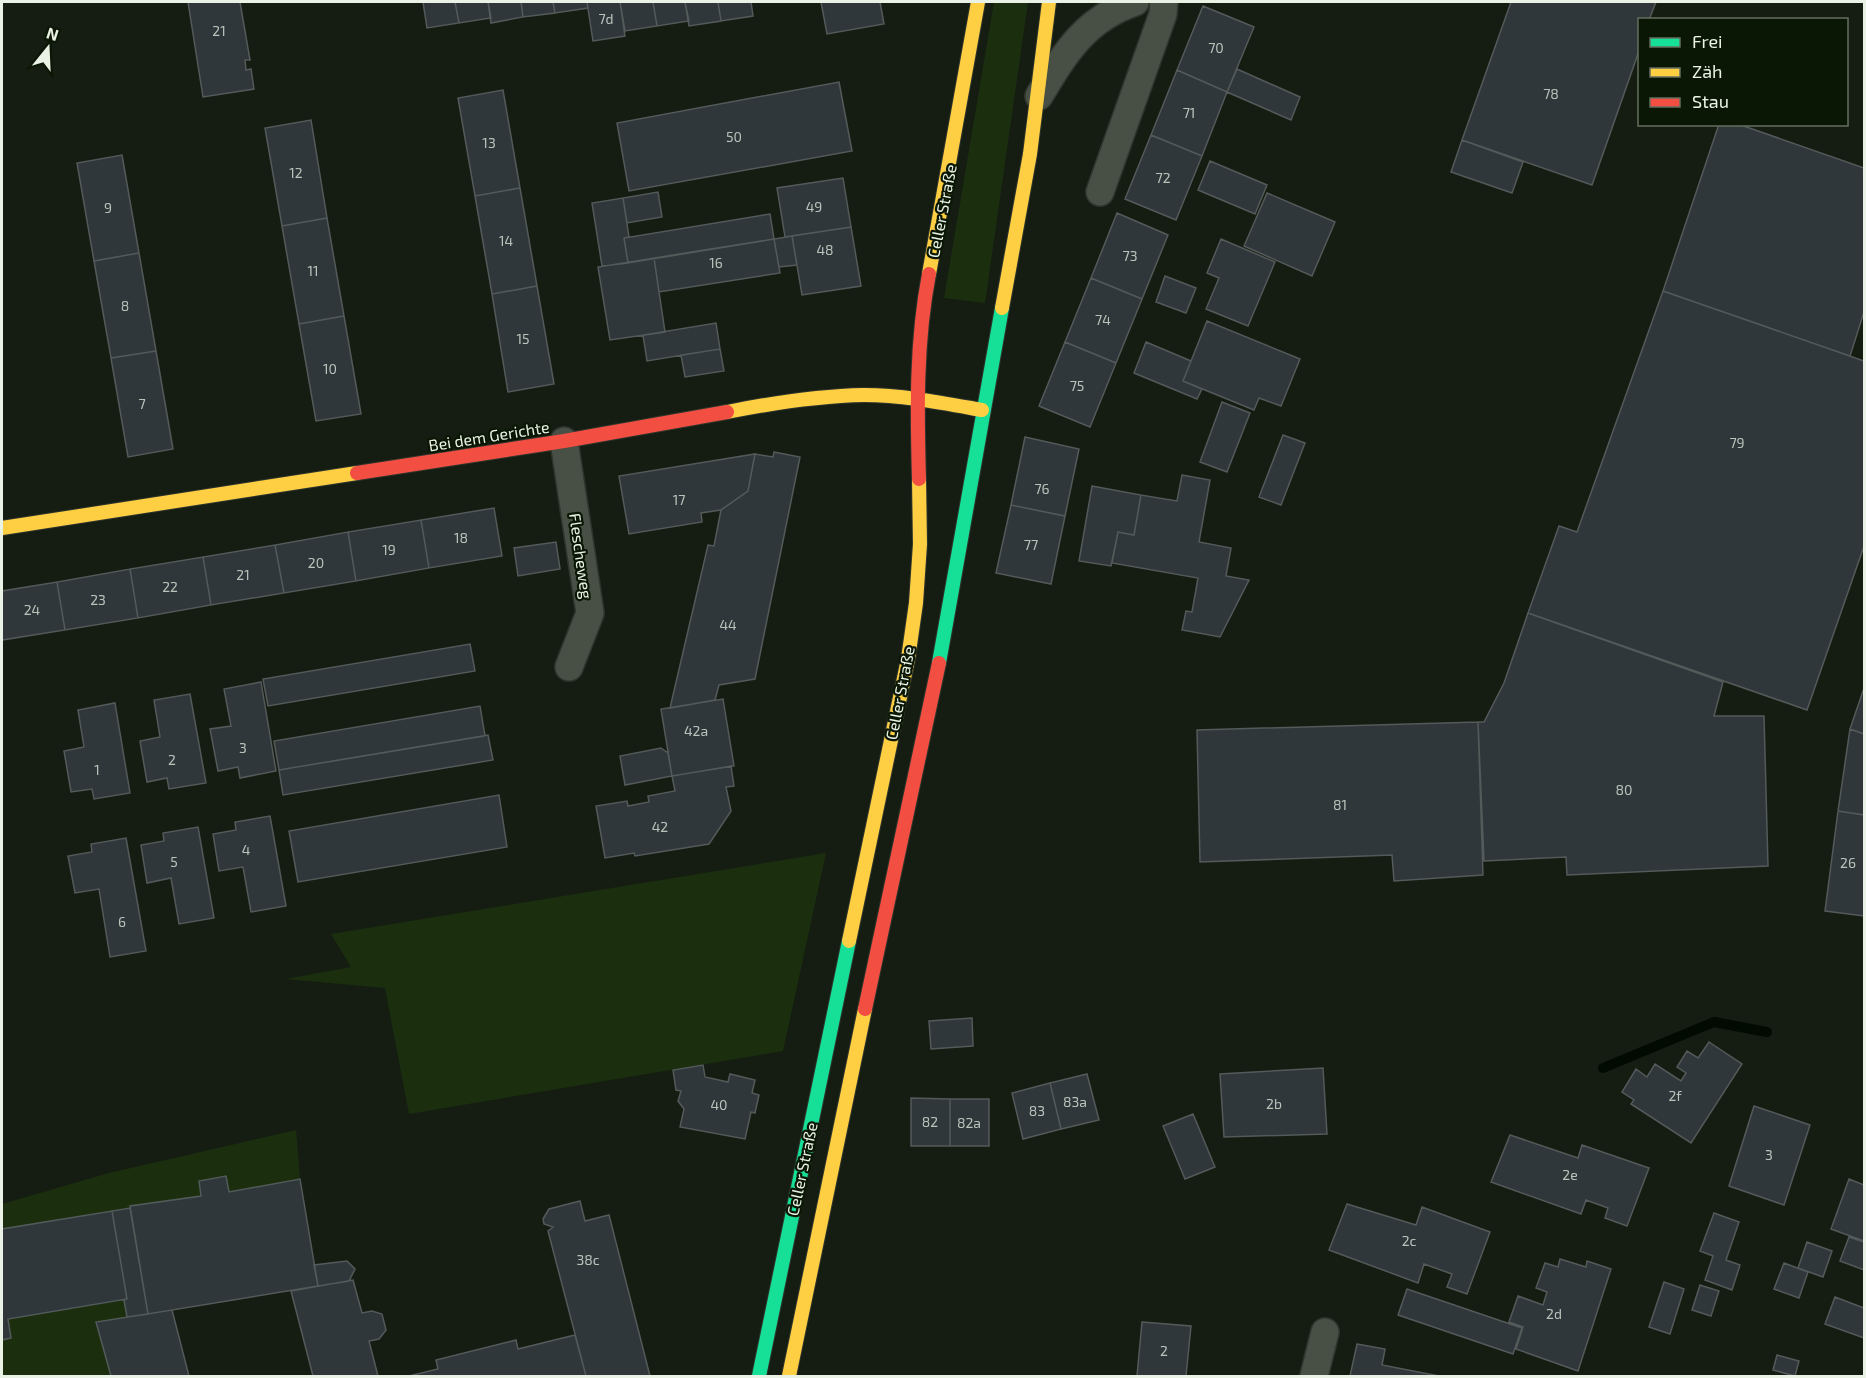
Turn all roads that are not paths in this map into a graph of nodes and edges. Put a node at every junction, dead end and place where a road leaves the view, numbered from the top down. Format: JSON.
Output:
{"nodes":[{"id":1,"x":978,"y":2,"type":"edge"},
{"id":2,"x":1049,"y":2,"type":"edge"},
{"id":3,"x":1135,"y":2,"type":"edge"},
{"id":4,"x":1164,"y":2,"type":"edge"},
{"id":5,"x":1038,"y":97,"type":"junction"},
{"id":6,"x":1101,"y":192,"type":"dead end"},
{"id":7,"x":917,"y":399,"type":"junction"},
{"id":8,"x":982,"y":410,"type":"junction"},
{"id":9,"x":564,"y":441,"type":"junction"},
{"id":10,"x":2,"y":528,"type":"edge"},
{"id":11,"x":569,"y":667,"type":"dead end"},
{"id":12,"x":1325,"y":1332,"type":"dead end"},
{"id":13,"x":759,"y":1377,"type":"edge"},
{"id":14,"x":789,"y":1377,"type":"edge"},
{"id":15,"x":1314,"y":1377,"type":"edge"}],
"edges":[{"from":1,"to":7,"type":"main road","name":"Celler Straße"},
{"from":2,"to":5,"type":"main road","name":"Celler Straße"},
{"from":3,"to":5,"type":"street","name":"Celler Straße"},
{"from":4,"to":6,"type":"street"},
{"from":5,"to":8,"type":"main road","name":"Celler Straße"},
{"from":7,"to":8,"type":"main road","name":"Bei dem Gerichte"},
{"from":7,"to":9,"type":"main road","name":"Bei dem Gerichte"},
{"from":7,"to":13,"type":"main road","name":"Celler Straße"},
{"from":8,"to":14,"type":"main road","name":"Celler Straße"},
{"from":9,"to":10,"type":"main road","name":"Bei dem Gerichte"},
{"from":9,"to":11,"type":"street","name":"Flescheweg"},
{"from":12,"to":15,"type":"street"}]}
